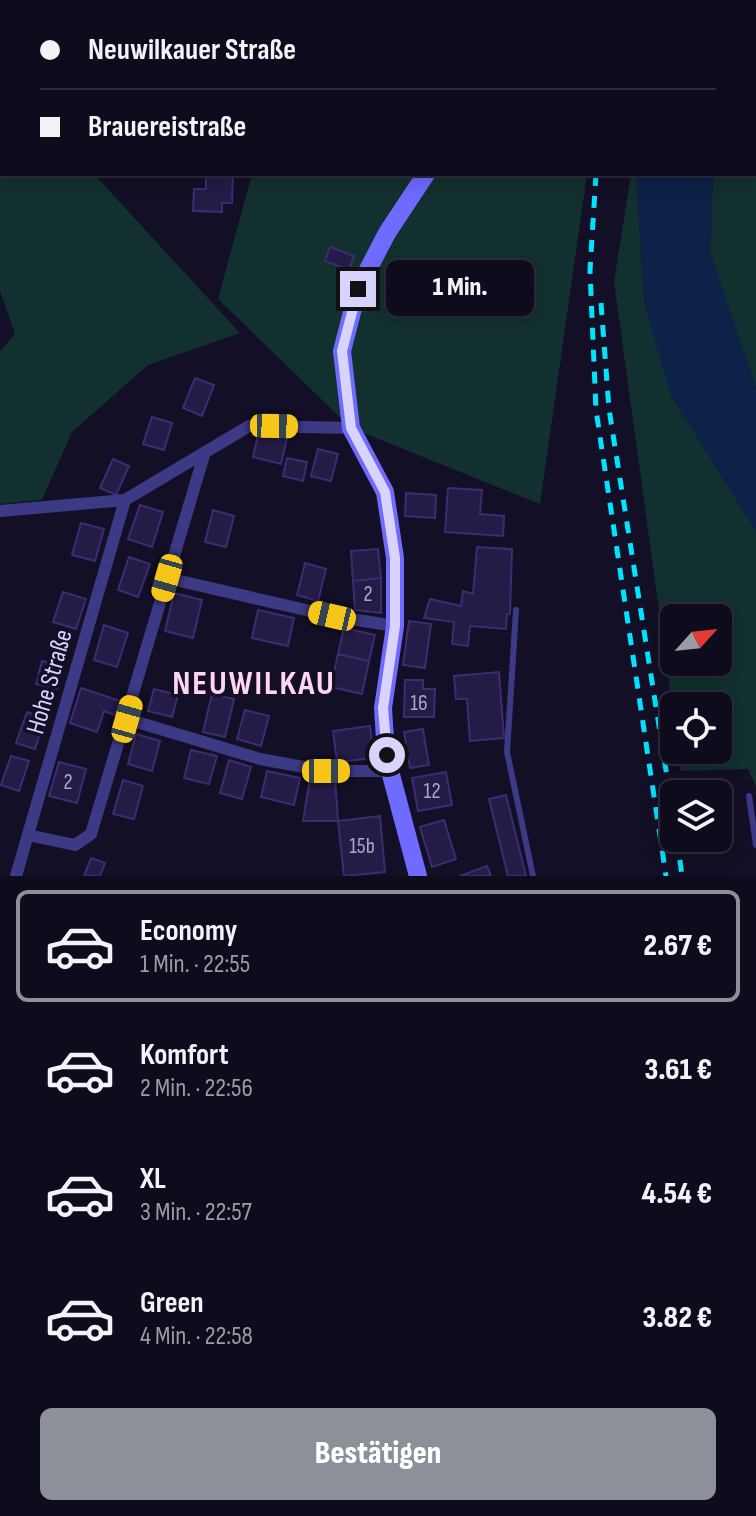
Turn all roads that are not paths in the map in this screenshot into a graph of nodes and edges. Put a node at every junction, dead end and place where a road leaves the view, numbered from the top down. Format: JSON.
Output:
{"nodes":[{"id":1,"x":425,"y":176,"type":"edge"},
{"id":2,"x":351,"y":428,"type":"junction"},
{"id":3,"x":205,"y":452,"type":"junction"},
{"id":4,"x":125,"y":500,"type":"junction"},
{"id":5,"x":0,"y":511,"type":"edge"},
{"id":6,"x":167,"y":578,"type":"junction"},
{"id":7,"x":516,"y":610,"type":"dead end"},
{"id":8,"x":395,"y":626,"type":"junction"},
{"id":9,"x":127,"y":719,"type":"junction"},
{"id":10,"x":390,"y":771,"type":"junction"},
{"id":11,"x":749,"y":796,"type":"dead end"},
{"id":12,"x":28,"y":835,"type":"junction"},
{"id":13,"x":756,"y":845,"type":"edge"},
{"id":14,"x":16,"y":876,"type":"edge"},
{"id":15,"x":418,"y":876,"type":"edge"},
{"id":16,"x":533,"y":876,"type":"edge"}],
"edges":[{"from":1,"to":2,"type":"street"},
{"from":2,"to":3,"type":"street"},
{"from":2,"to":8,"type":"street"},
{"from":3,"to":4,"type":"street"},
{"from":3,"to":6,"type":"street"},
{"from":4,"to":5,"type":"street"},
{"from":4,"to":12,"type":"street","name":"Hohe Straße"},
{"from":6,"to":8,"type":"street"},
{"from":6,"to":9,"type":"street"},
{"from":7,"to":16,"type":"lane"},
{"from":8,"to":10,"type":"street"},
{"from":9,"to":10,"type":"street"},
{"from":9,"to":12,"type":"street"},
{"from":10,"to":15,"type":"street"},
{"from":11,"to":13,"type":"lane"},
{"from":12,"to":14,"type":"street","name":"Hohe Straße"}]}
